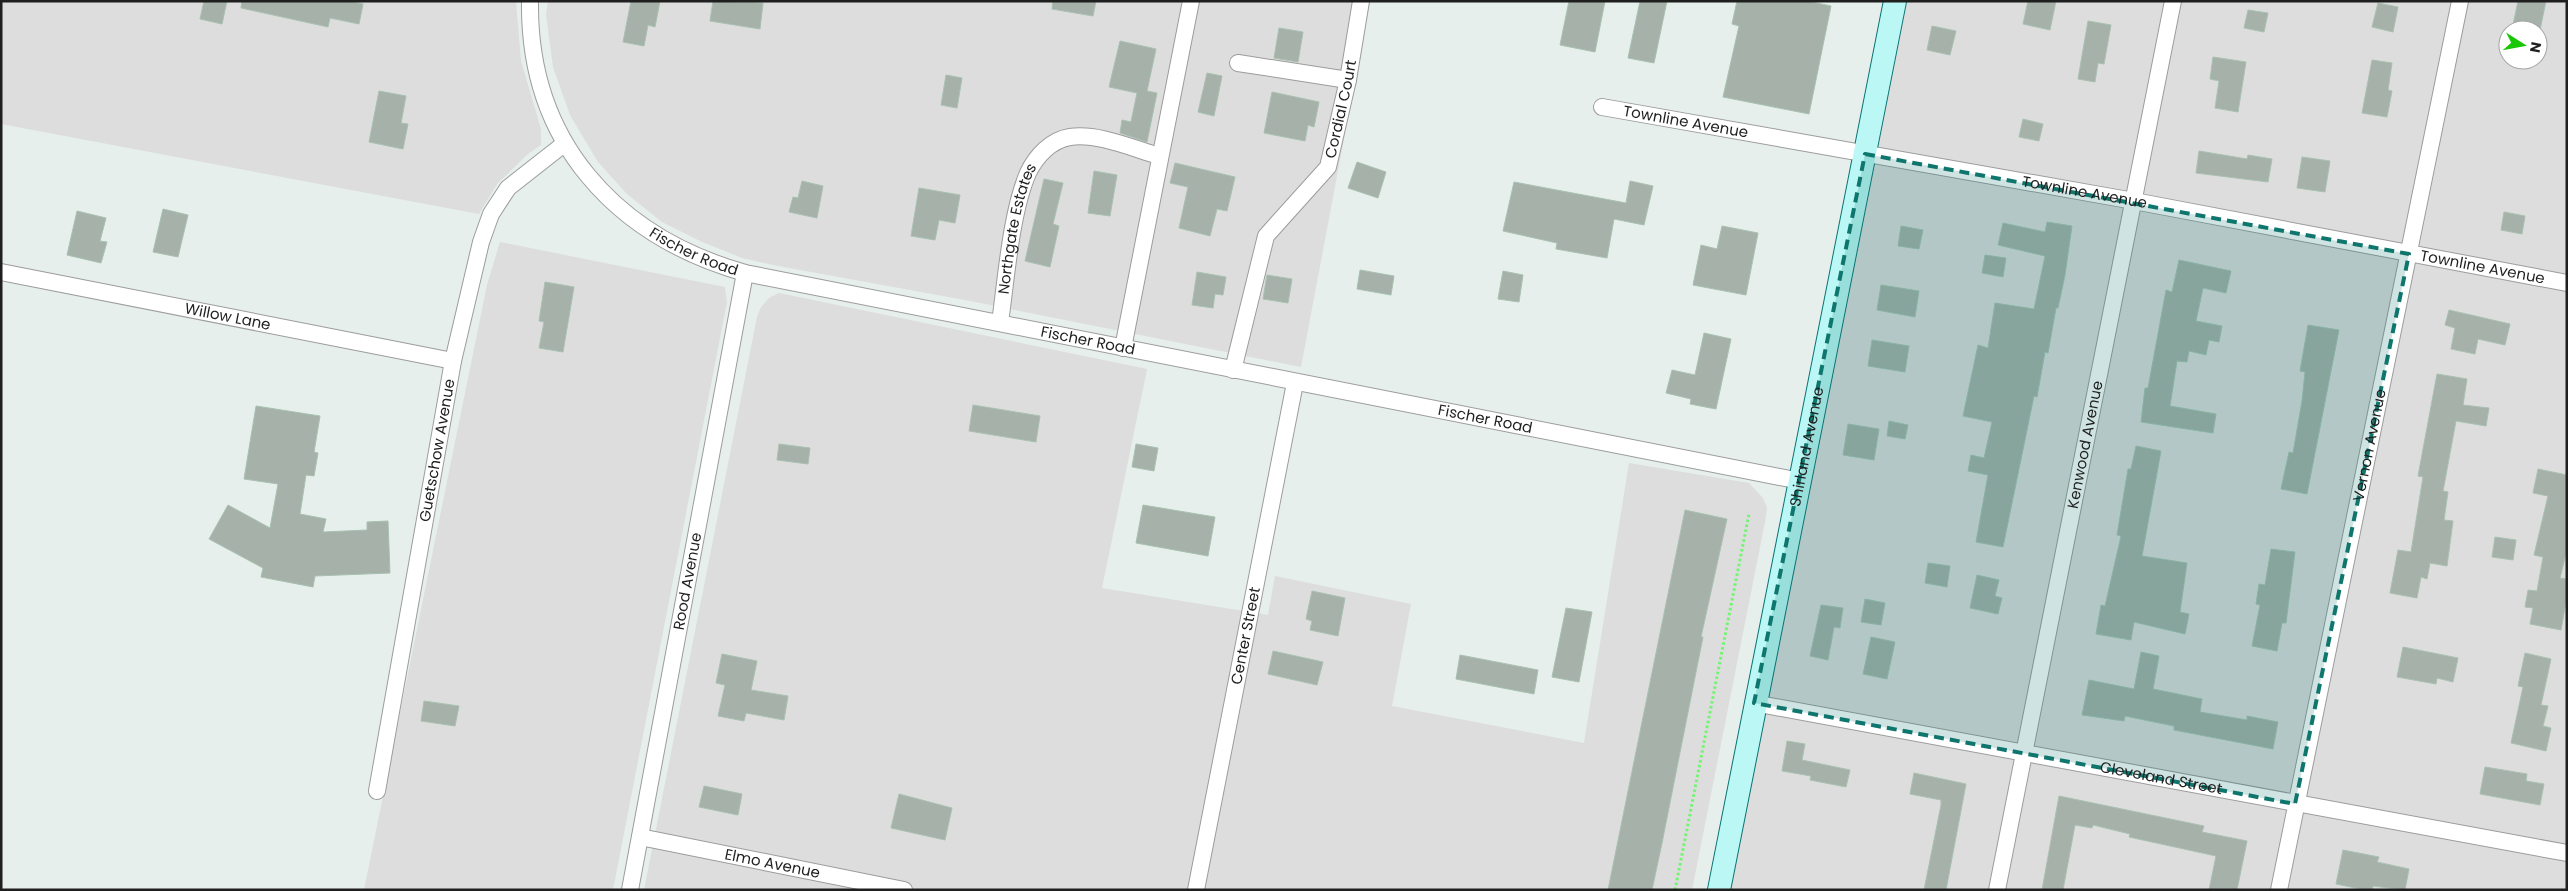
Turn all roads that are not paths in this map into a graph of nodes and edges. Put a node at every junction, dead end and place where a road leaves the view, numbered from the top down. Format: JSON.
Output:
{"nodes":[{"id":1,"x":530,"y":1,"type":"edge"},
{"id":2,"x":1191,"y":1,"type":"edge"},
{"id":3,"x":1361,"y":1,"type":"edge"},
{"id":4,"x":1895,"y":1,"type":"edge"},
{"id":5,"x":2173,"y":1,"type":"edge"},
{"id":6,"x":2460,"y":1,"type":"edge"},
{"id":7,"x":1238,"y":62,"type":"dead end"},
{"id":8,"x":1348,"y":80,"type":"junction"},
{"id":9,"x":1602,"y":107,"type":"dead end"},
{"id":10,"x":564,"y":144,"type":"junction"},
{"id":11,"x":1865,"y":154,"type":"junction"},
{"id":12,"x":1159,"y":156,"type":"junction"},
{"id":13,"x":2134,"y":201,"type":"junction"},
{"id":14,"x":2409,"y":254,"type":"junction"},
{"id":15,"x":1,"y":272,"type":"edge"},
{"id":16,"x":745,"y":273,"type":"junction"},
{"id":17,"x":2567,"y":283,"type":"edge"},
{"id":18,"x":1000,"y":323,"type":"junction"},
{"id":19,"x":1123,"y":348,"type":"junction"},
{"id":20,"x":454,"y":362,"type":"junction"},
{"id":21,"x":1233,"y":370,"type":"junction"},
{"id":22,"x":1296,"y":383,"type":"junction"},
{"id":23,"x":1800,"y":481,"type":"junction"},
{"id":24,"x":1754,"y":703,"type":"junction"},
{"id":25,"x":2024,"y":753,"type":"junction"},
{"id":26,"x":377,"y":791,"type":"dead end"},
{"id":27,"x":2295,"y":804,"type":"junction"},
{"id":28,"x":640,"y":837,"type":"junction"},
{"id":29,"x":2567,"y":854,"type":"edge"},
{"id":30,"x":630,"y":890,"type":"edge"},
{"id":31,"x":904,"y":890,"type":"edge"},
{"id":32,"x":1196,"y":890,"type":"edge"},
{"id":33,"x":1719,"y":890,"type":"edge"},
{"id":34,"x":1997,"y":890,"type":"edge"},
{"id":35,"x":2279,"y":890,"type":"edge"}],
"edges":[{"from":1,"to":10,"type":"street","name":"Fischer Road"},
{"from":2,"to":12,"type":"street"},
{"from":3,"to":8,"type":"street","name":"Cordial Court"},
{"from":4,"to":11,"type":"street","name":"Shirland Avenue"},
{"from":5,"to":13,"type":"street","name":"Kenwood Avenue"},
{"from":6,"to":14,"type":"street","name":"Vernon Avenue"},
{"from":7,"to":8,"type":"street"},
{"from":8,"to":21,"type":"street","name":"Cordial Court"},
{"from":9,"to":11,"type":"street","name":"Townline Avenue"},
{"from":10,"to":16,"type":"street","name":"Fischer Road"},
{"from":10,"to":20,"type":"street","name":"Guetschow Avenue"},
{"from":11,"to":13,"type":"street","name":"Townline Avenue"},
{"from":11,"to":23,"type":"street","name":"Shirland Avenue"},
{"from":12,"to":18,"type":"street","name":"Northgate Estates"},
{"from":12,"to":19,"type":"street"},
{"from":13,"to":14,"type":"street","name":"Townline Avenue"},
{"from":13,"to":25,"type":"street","name":"Kenwood Avenue"},
{"from":14,"to":17,"type":"street","name":"Townline Avenue"},
{"from":14,"to":27,"type":"street","name":"Vernon Avenue"},
{"from":15,"to":20,"type":"street","name":"Willow Lane"},
{"from":16,"to":18,"type":"street","name":"Fischer Road"},
{"from":16,"to":28,"type":"street","name":"Rood Avenue"},
{"from":18,"to":19,"type":"street","name":"Fischer Road"},
{"from":19,"to":21,"type":"street","name":"Fischer Road"},
{"from":20,"to":26,"type":"street","name":"Guetschow Avenue"},
{"from":21,"to":22,"type":"street","name":"Fischer Road"},
{"from":22,"to":23,"type":"street","name":"Fischer Road"},
{"from":22,"to":32,"type":"street","name":"Center Street"},
{"from":23,"to":24,"type":"street","name":"Shirland Avenue"},
{"from":24,"to":25,"type":"street","name":"Cleveland Street"},
{"from":24,"to":33,"type":"street","name":"Shirland Avenue"},
{"from":25,"to":27,"type":"street","name":"Cleveland Street"},
{"from":25,"to":34,"type":"street","name":"Kenwood Avenue"},
{"from":27,"to":29,"type":"street","name":"Cleveland Street"},
{"from":27,"to":35,"type":"street","name":"Vernon Avenue"},
{"from":28,"to":30,"type":"street","name":"Rood Avenue"},
{"from":28,"to":31,"type":"street","name":"Elmo Avenue"}]}
